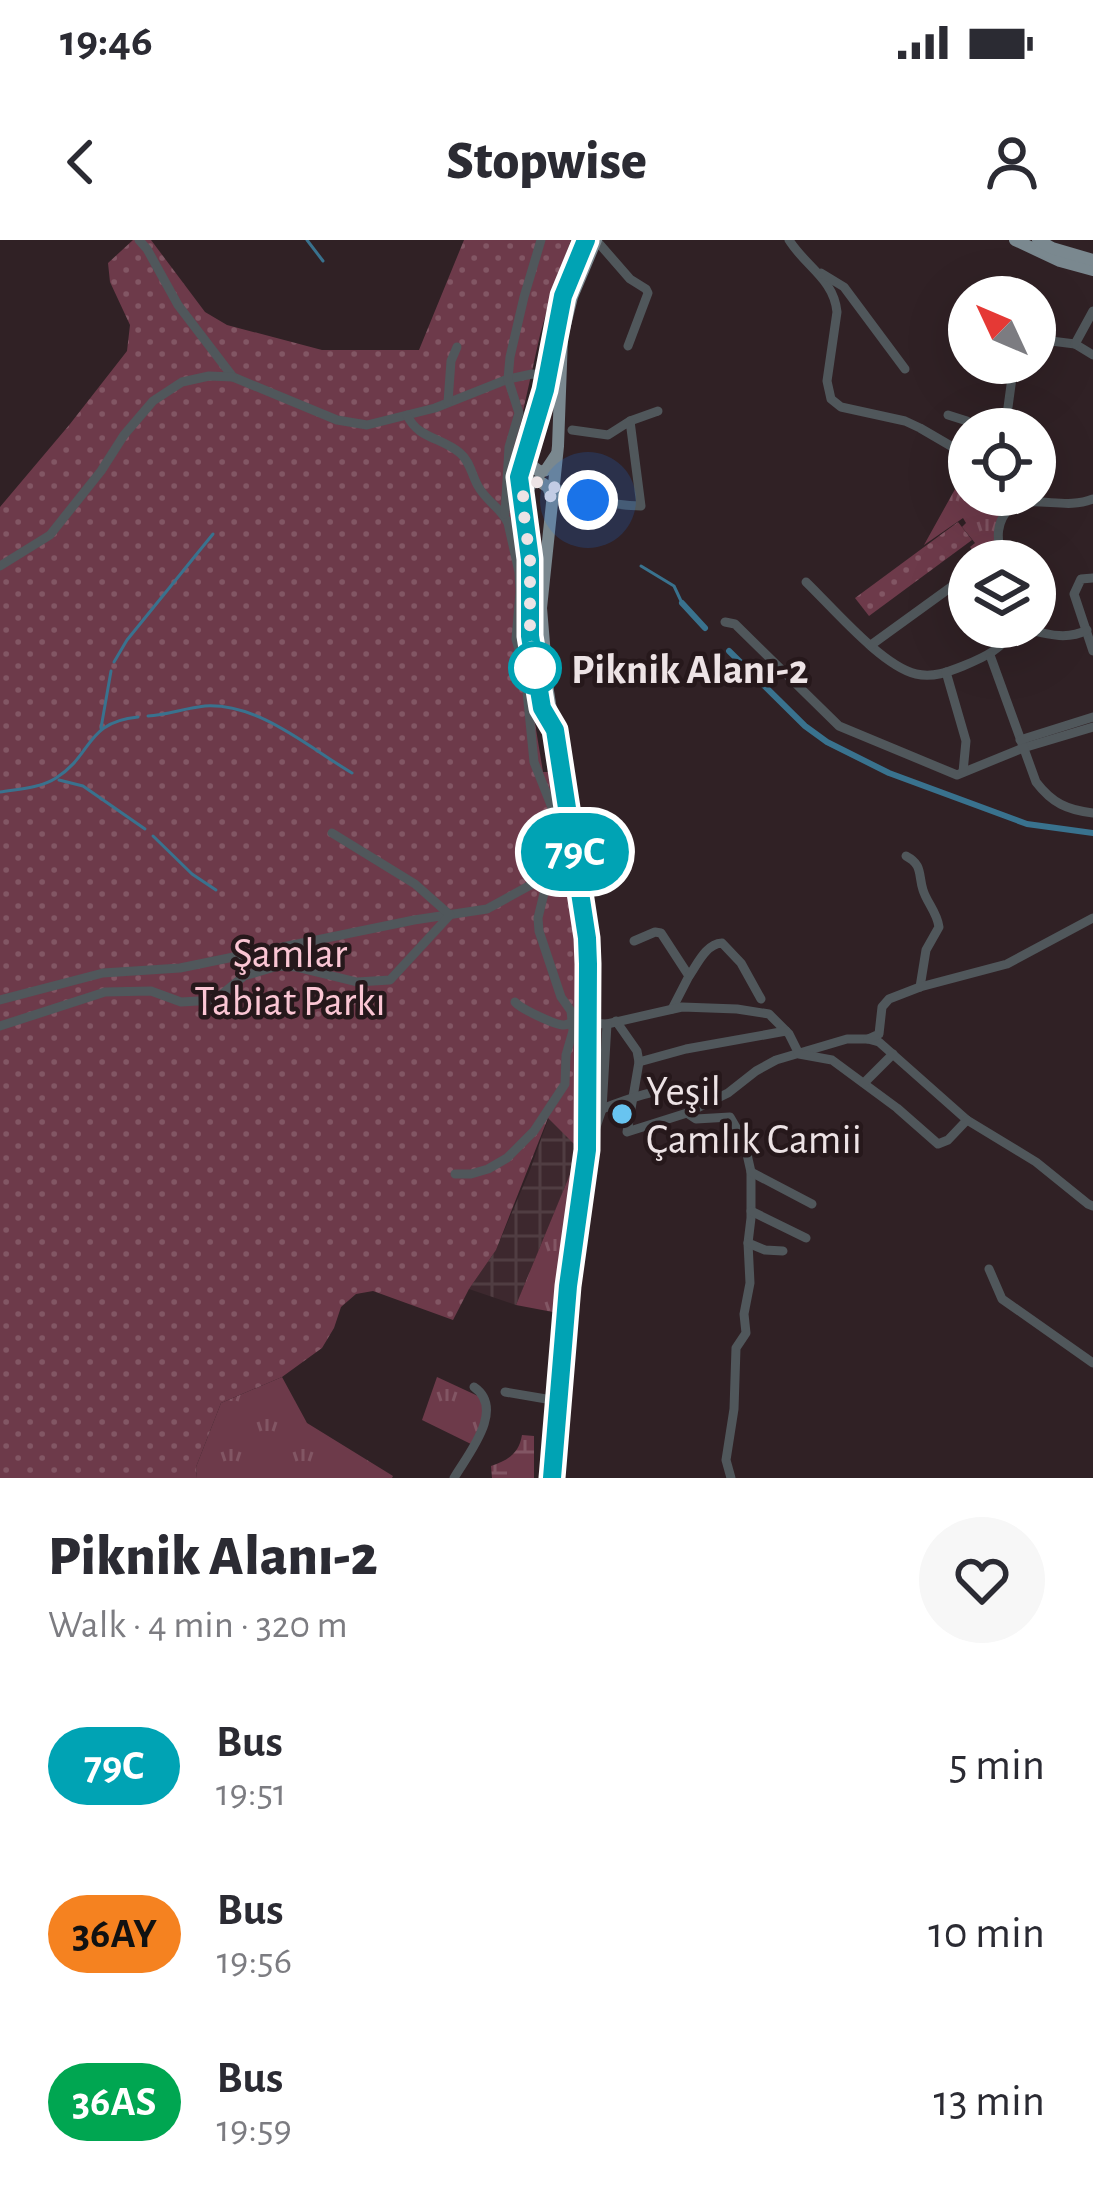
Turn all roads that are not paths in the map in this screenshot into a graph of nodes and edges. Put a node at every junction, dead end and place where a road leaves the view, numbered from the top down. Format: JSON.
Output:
{"nodes":[{"id":1,"x":139,"y":240,"type":"edge"},
{"id":2,"x":541,"y":240,"type":"edge"},
{"id":3,"x":586,"y":240,"type":"edge"},
{"id":4,"x":596,"y":240,"type":"edge"},
{"id":5,"x":788,"y":240,"type":"edge"},
{"id":6,"x":1015,"y":240,"type":"edge"},
{"id":7,"x":1038,"y":240,"type":"edge"},
{"id":8,"x":1093,"y":260,"type":"edge"},
{"id":9,"x":1093,"y":270,"type":"edge"},
{"id":10,"x":816,"y":271,"type":"junction"},
{"id":11,"x":1093,"y":310,"type":"edge"},
{"id":12,"x":1056,"y":342,"type":"edge"},
{"id":13,"x":1075,"y":344,"type":"junction"},
{"id":14,"x":628,"y":346,"type":"dead end"},
{"id":15,"x":457,"y":347,"type":"dead end"},
{"id":16,"x":1093,"y":355,"type":"edge"},
{"id":17,"x":905,"y":369,"type":"dead end"},
{"id":18,"x":548,"y":375,"type":"junction"},
{"id":19,"x":233,"y":377,"type":"junction"},
{"id":20,"x":508,"y":379,"type":"junction"},
{"id":21,"x":448,"y":403,"type":"junction"},
{"id":22,"x":658,"y":411,"type":"dead end"},
{"id":23,"x":407,"y":415,"type":"junction"},
{"id":24,"x":630,"y":421,"type":"junction"},
{"id":25,"x":565,"y":433,"type":"junction"},
{"id":26,"x":948,"y":444,"type":"edge"},
{"id":27,"x":527,"y":450,"type":"junction"},
{"id":28,"x":557,"y":454,"type":"junction"},
{"id":29,"x":554,"y":487,"type":"junction"},
{"id":30,"x":522,"y":500,"type":"junction"},
{"id":31,"x":552,"y":502,"type":"junction"},
{"id":32,"x":1092,"y":502,"type":"edge"},
{"id":33,"x":1056,"y":503,"type":"edge"},
{"id":34,"x":506,"y":515,"type":"junction"},
{"id":35,"x":0,"y":566,"type":"edge"},
{"id":36,"x":1093,"y":578,"type":"edge"},
{"id":37,"x":806,"y":582,"type":"dead end"},
{"id":38,"x":948,"y":589,"type":"edge"},
{"id":39,"x":724,"y":622,"type":"dead end"},
{"id":40,"x":1087,"y":630,"type":"junction"},
{"id":41,"x":1056,"y":635,"type":"edge"},
{"id":42,"x":871,"y":645,"type":"junction"},
{"id":43,"x":998,"y":648,"type":"edge"},
{"id":44,"x":1093,"y":651,"type":"edge"},
{"id":45,"x":990,"y":655,"type":"junction"},
{"id":46,"x":946,"y":673,"type":"junction"},
{"id":47,"x":1093,"y":717,"type":"edge"},
{"id":48,"x":1093,"y":727,"type":"edge"},
{"id":49,"x":555,"y":730,"type":"junction"},
{"id":50,"x":1021,"y":744,"type":"junction"},
{"id":51,"x":963,"y":772,"type":"junction"},
{"id":52,"x":1093,"y":813,"type":"edge"},
{"id":53,"x":332,"y":832,"type":"dead end"},
{"id":54,"x":906,"y":856,"type":"dead end"},
{"id":55,"x":576,"y":860,"type":"junction"},
{"id":56,"x":547,"y":874,"type":"junction"},
{"id":57,"x":449,"y":915,"type":"junction"},
{"id":58,"x":1093,"y":918,"type":"edge"},
{"id":59,"x":634,"y":941,"type":"dead end"},
{"id":60,"x":689,"y":976,"type":"junction"},
{"id":61,"x":920,"y":986,"type":"junction"},
{"id":62,"x":761,"y":999,"type":"dead end"},
{"id":63,"x":0,"y":1000,"type":"edge"},
{"id":64,"x":515,"y":1002,"type":"dead end"},
{"id":65,"x":672,"y":1009,"type":"junction"},
{"id":66,"x":580,"y":1022,"type":"junction"},
{"id":67,"x":612,"y":1022,"type":"junction"},
{"id":68,"x":0,"y":1026,"type":"edge"},
{"id":69,"x":786,"y":1031,"type":"junction"},
{"id":70,"x":868,"y":1039,"type":"junction"},
{"id":71,"x":800,"y":1054,"type":"junction"},
{"id":72,"x":893,"y":1054,"type":"junction"},
{"id":73,"x":639,"y":1062,"type":"junction"},
{"id":74,"x":864,"y":1083,"type":"junction"},
{"id":75,"x":635,"y":1096,"type":"junction"},
{"id":76,"x":700,"y":1106,"type":"junction"},
{"id":77,"x":602,"y":1108,"type":"junction"},
{"id":78,"x":687,"y":1113,"type":"junction"},
{"id":79,"x":967,"y":1120,"type":"junction"},
{"id":80,"x":587,"y":1150,"type":"junction"},
{"id":81,"x":751,"y":1172,"type":"junction"},
{"id":82,"x":455,"y":1174,"type":"dead end"},
{"id":83,"x":812,"y":1204,"type":"dead end"},
{"id":84,"x":1093,"y":1206,"type":"edge"},
{"id":85,"x":751,"y":1210,"type":"junction"},
{"id":86,"x":806,"y":1238,"type":"dead end"},
{"id":87,"x":748,"y":1243,"type":"junction"},
{"id":88,"x":783,"y":1252,"type":"dead end"},
{"id":89,"x":989,"y":1269,"type":"dead end"},
{"id":90,"x":1093,"y":1363,"type":"edge"},
{"id":91,"x":474,"y":1387,"type":"dead end"},
{"id":92,"x":505,"y":1392,"type":"dead end"},
{"id":93,"x":558,"y":1401,"type":"junction"},
{"id":94,"x":454,"y":1478,"type":"edge"},
{"id":95,"x":552,"y":1478,"type":"edge"},
{"id":96,"x":731,"y":1478,"type":"edge"}],
"edges":[{"from":1,"to":19,"type":"street"},
{"from":2,"to":20,"type":"street"},
{"from":3,"to":18,"type":"main road"},
{"from":4,"to":14,"type":"street"},
{"from":4,"to":25,"type":"main road"},
{"from":5,"to":10,"type":"street"},
{"from":6,"to":9,"type":"main road"},
{"from":7,"to":8,"type":"main road"},
{"from":10,"to":17,"type":"street"},
{"from":10,"to":26,"type":"street"},
{"from":11,"to":13,"type":"street"},
{"from":12,"to":13,"type":"street"},
{"from":13,"to":16,"type":"street"},
{"from":15,"to":21,"type":"street"},
{"from":18,"to":20,"type":"street"},
{"from":18,"to":27,"type":"main road"},
{"from":19,"to":23,"type":"street"},
{"from":19,"to":35,"type":"street"},
{"from":20,"to":21,"type":"street"},
{"from":20,"to":34,"type":"street"},
{"from":21,"to":23,"type":"street"},
{"from":22,"to":24,"type":"street"},
{"from":23,"to":34,"type":"street"},
{"from":24,"to":25,"type":"street"},
{"from":24,"to":29,"type":"street"},
{"from":25,"to":28,"type":"main road"},
{"from":27,"to":28,"type":"main road"},
{"from":27,"to":30,"type":"main road"},
{"from":28,"to":29,"type":"main road"},
{"from":29,"to":31,"type":"main road"},
{"from":30,"to":31,"type":"main road"},
{"from":30,"to":49,"type":"main road"},
{"from":31,"to":49,"type":"main road"},
{"from":32,"to":33,"type":"street"},
{"from":34,"to":56,"type":"street"},
{"from":36,"to":40,"type":"street"},
{"from":37,"to":42,"type":"street"},
{"from":38,"to":42,"type":"street"},
{"from":39,"to":51,"type":"street"},
{"from":40,"to":41,"type":"street"},
{"from":40,"to":44,"type":"street"},
{"from":42,"to":46,"type":"street"},
{"from":43,"to":45,"type":"street"},
{"from":45,"to":46,"type":"street"},
{"from":45,"to":50,"type":"street"},
{"from":46,"to":51,"type":"street"},
{"from":47,"to":50,"type":"street"},
{"from":48,"to":50,"type":"street"},
{"from":49,"to":55,"type":"main road"},
{"from":50,"to":51,"type":"street"},
{"from":50,"to":52,"type":"street"},
{"from":53,"to":57,"type":"street"},
{"from":54,"to":61,"type":"street"},
{"from":55,"to":56,"type":"street"},
{"from":55,"to":66,"type":"main road"},
{"from":56,"to":57,"type":"street"},
{"from":56,"to":66,"type":"street"},
{"from":57,"to":63,"type":"street"},
{"from":57,"to":68,"type":"street"},
{"from":58,"to":61,"type":"street"},
{"from":59,"to":60,"type":"street"},
{"from":60,"to":62,"type":"street"},
{"from":60,"to":65,"type":"street"},
{"from":61,"to":70,"type":"street"},
{"from":64,"to":66,"type":"street"},
{"from":65,"to":67,"type":"street"},
{"from":65,"to":69,"type":"street"},
{"from":66,"to":67,"type":"street"},
{"from":66,"to":80,"type":"main road"},
{"from":66,"to":82,"type":"street"},
{"from":67,"to":73,"type":"street"},
{"from":67,"to":77,"type":"street"},
{"from":69,"to":71,"type":"street"},
{"from":69,"to":73,"type":"street"},
{"from":70,"to":71,"type":"street"},
{"from":70,"to":72,"type":"street"},
{"from":71,"to":74,"type":"street"},
{"from":71,"to":76,"type":"street"},
{"from":72,"to":74,"type":"street"},
{"from":72,"to":79,"type":"street"},
{"from":73,"to":75,"type":"street"},
{"from":74,"to":79,"type":"street"},
{"from":75,"to":76,"type":"street"},
{"from":75,"to":77,"type":"street"},
{"from":75,"to":78,"type":"street"},
{"from":76,"to":78,"type":"street"},
{"from":77,"to":80,"type":"street"},
{"from":78,"to":81,"type":"street"},
{"from":79,"to":84,"type":"street"},
{"from":80,"to":93,"type":"main road"},
{"from":81,"to":83,"type":"street"},
{"from":81,"to":85,"type":"street"},
{"from":85,"to":86,"type":"street"},
{"from":85,"to":87,"type":"street"},
{"from":87,"to":88,"type":"street"},
{"from":87,"to":96,"type":"street"},
{"from":89,"to":90,"type":"street"},
{"from":91,"to":94,"type":"street"},
{"from":92,"to":93,"type":"street"},
{"from":93,"to":95,"type":"main road"}]}
